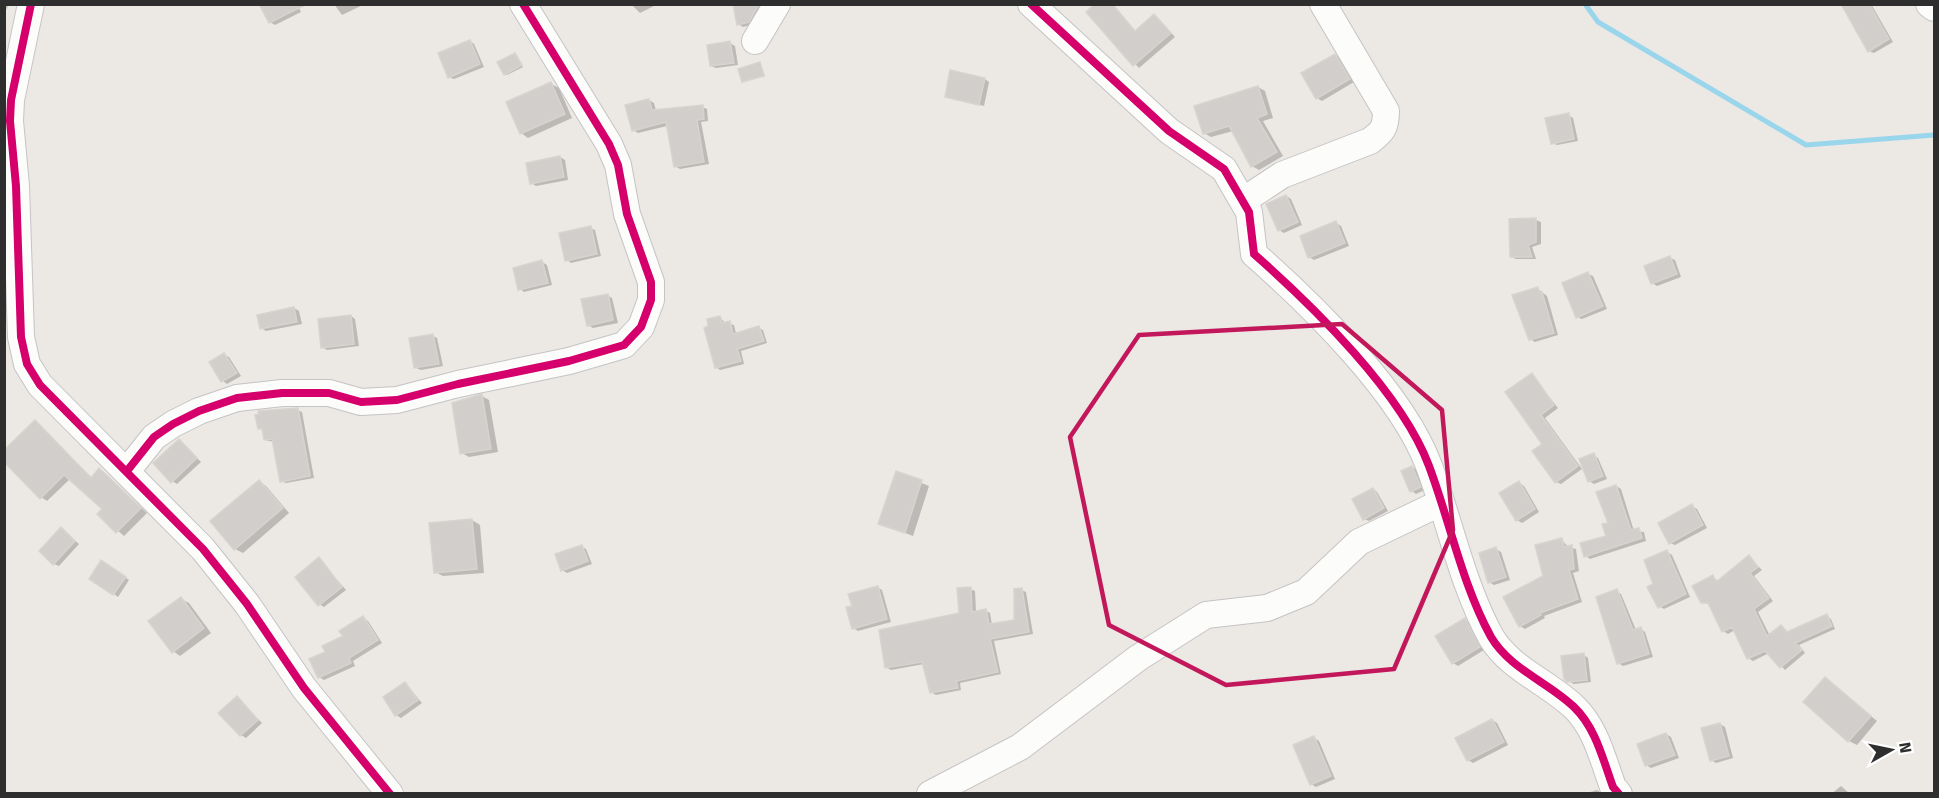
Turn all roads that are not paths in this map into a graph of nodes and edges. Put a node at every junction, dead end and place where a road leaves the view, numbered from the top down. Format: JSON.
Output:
{"nodes":[{"id":1,"x":31,"y":4,"type":"edge"},
{"id":2,"x":523,"y":4,"type":"edge"},
{"id":3,"x":777,"y":4,"type":"edge"},
{"id":4,"x":1031,"y":4,"type":"edge"},
{"id":5,"x":1323,"y":4,"type":"edge"},
{"id":6,"x":1929,"y":4,"type":"edge"},
{"id":7,"x":1935,"y":8,"type":"edge"},
{"id":8,"x":754,"y":41,"type":"dead end"},
{"id":9,"x":1244,"y":200,"type":"junction"},
{"id":10,"x":11,"y":259,"type":"edge"},
{"id":11,"x":127,"y":471,"type":"junction"},
{"id":12,"x":1440,"y":503,"type":"junction"},
{"id":13,"x":390,"y":794,"type":"edge"},
{"id":14,"x":930,"y":794,"type":"edge"},
{"id":15,"x":1619,"y":794,"type":"edge"}],
"edges":[{"from":1,"to":10,"type":"street"},
{"from":2,"to":11,"type":"street"},
{"from":3,"to":8,"type":"street"},
{"from":4,"to":9,"type":"street"},
{"from":5,"to":9,"type":"street"},
{"from":6,"to":7,"type":"street"},
{"from":9,"to":12,"type":"street"},
{"from":10,"to":11,"type":"street"},
{"from":11,"to":13,"type":"street"},
{"from":12,"to":14,"type":"street"},
{"from":12,"to":15,"type":"street"}]}
